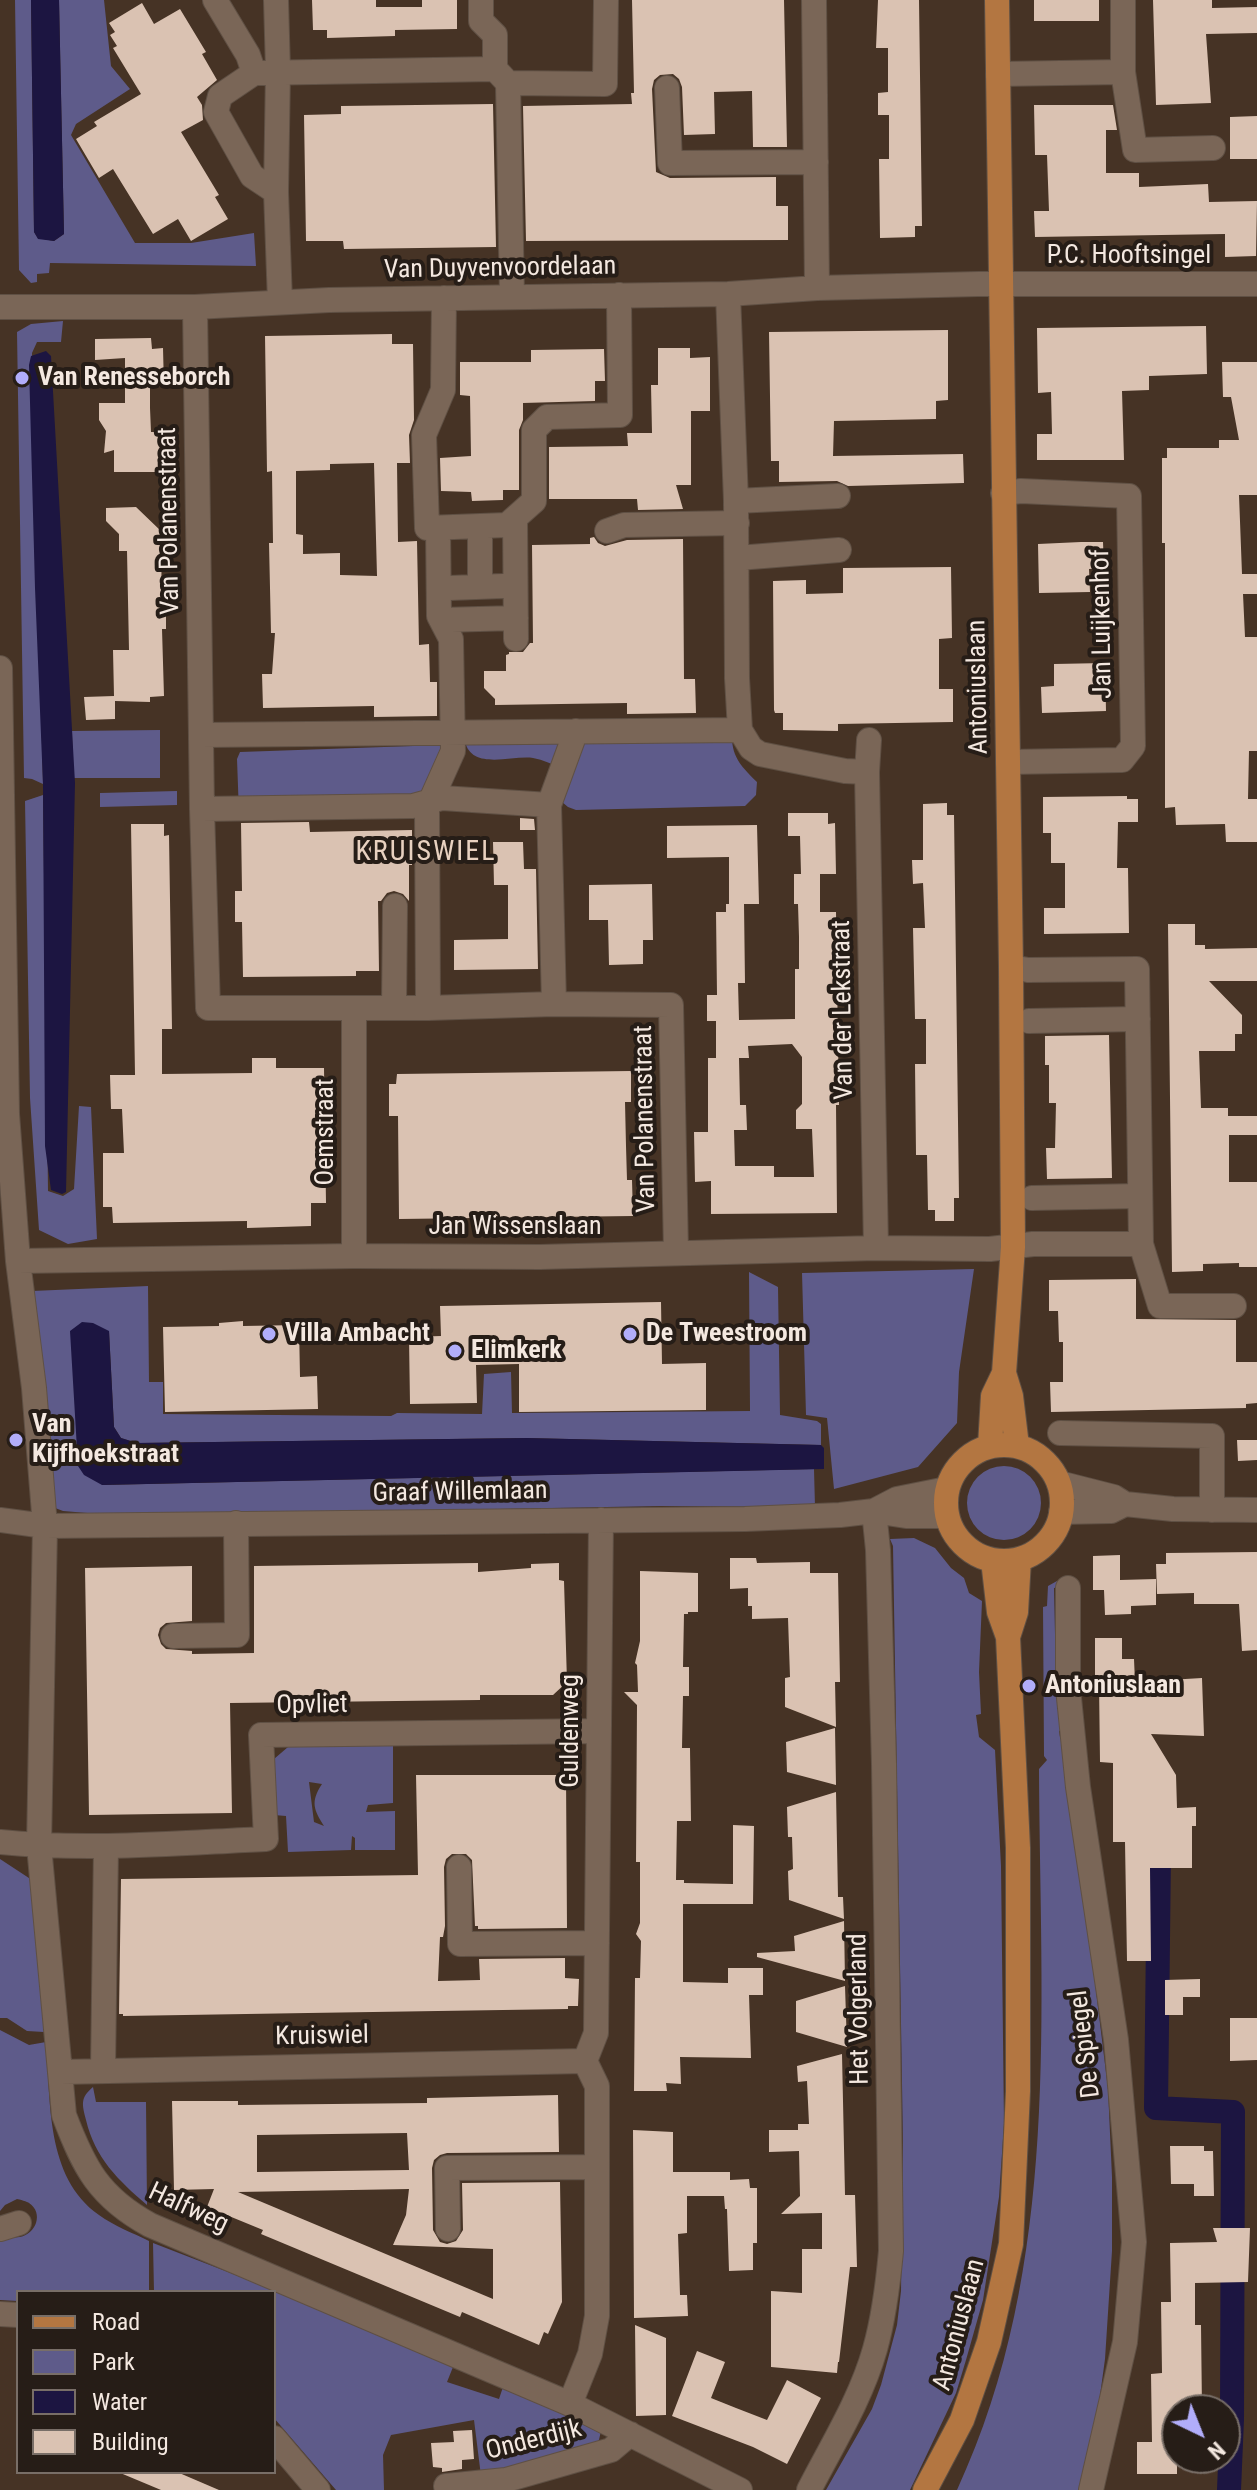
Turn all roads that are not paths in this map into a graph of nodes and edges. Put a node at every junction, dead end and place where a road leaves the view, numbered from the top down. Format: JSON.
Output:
{"nodes":[{"id":1,"x":215,"y":0,"type":"edge"},
{"id":2,"x":276,"y":0,"type":"edge"},
{"id":3,"x":481,"y":0,"type":"edge"},
{"id":4,"x":606,"y":0,"type":"edge"},
{"id":5,"x":814,"y":0,"type":"edge"},
{"id":6,"x":997,"y":0,"type":"edge"},
{"id":7,"x":1123,"y":0,"type":"edge"},
{"id":8,"x":266,"y":72,"type":"junction"},
{"id":9,"x":1123,"y":72,"type":"junction"},
{"id":10,"x":998,"y":74,"type":"junction"},
{"id":11,"x":502,"y":76,"type":"junction"},
{"id":12,"x":667,"y":88,"type":"dead end"},
{"id":13,"x":1213,"y":148,"type":"dead end"},
{"id":14,"x":816,"y":162,"type":"junction"},
{"id":15,"x":276,"y":192,"type":"junction"},
{"id":16,"x":1001,"y":284,"type":"junction"},
{"id":17,"x":1257,"y":284,"type":"edge"},
{"id":18,"x":817,"y":288,"type":"junction"},
{"id":19,"x":728,"y":294,"type":"junction"},
{"id":20,"x":619,"y":295,"type":"junction"},
{"id":21,"x":512,"y":296,"type":"junction"},
{"id":22,"x":444,"y":298,"type":"junction"},
{"id":23,"x":280,"y":302,"type":"junction"},
{"id":24,"x":0,"y":307,"type":"edge"},
{"id":25,"x":195,"y":307,"type":"junction"},
{"id":26,"x":1003,"y":493,"type":"junction"},
{"id":27,"x":838,"y":496,"type":"dead end"},
{"id":28,"x":737,"y":512,"type":"junction"},
{"id":29,"x":511,"y":522,"type":"junction"},
{"id":30,"x":480,"y":526,"type":"junction"},
{"id":31,"x":438,"y":528,"type":"junction"},
{"id":32,"x":607,"y":531,"type":"dead end"},
{"id":33,"x":839,"y":550,"type":"dead end"},
{"id":34,"x":738,"y":558,"type":"junction"},
{"id":35,"x":449,"y":588,"type":"dead end"},
{"id":36,"x":446,"y":630,"type":"junction"},
{"id":37,"x":0,"y":668,"type":"edge"},
{"id":38,"x":740,"y":730,"type":"junction"},
{"id":39,"x":576,"y":731,"type":"junction"},
{"id":40,"x":453,"y":733,"type":"junction"},
{"id":41,"x":201,"y":735,"type":"junction"},
{"id":42,"x":869,"y":740,"type":"dead end"},
{"id":43,"x":1008,"y":762,"type":"junction"},
{"id":44,"x":867,"y":772,"type":"junction"},
{"id":45,"x":1,"y":776,"type":"edge"},
{"id":46,"x":432,"y":800,"type":"junction"},
{"id":47,"x":549,"y":805,"type":"junction"},
{"id":48,"x":202,"y":809,"type":"junction"},
{"id":49,"x":395,"y":906,"type":"dead end"},
{"id":50,"x":1011,"y":967,"type":"junction"},
{"id":51,"x":554,"y":1004,"type":"junction"},
{"id":52,"x":354,"y":1008,"type":"junction"},
{"id":53,"x":394,"y":1008,"type":"junction"},
{"id":54,"x":428,"y":1008,"type":"junction"},
{"id":55,"x":1138,"y":1019,"type":"junction"},
{"id":56,"x":1029,"y":1021,"type":"dead end"},
{"id":57,"x":3,"y":1114,"type":"edge"},
{"id":58,"x":1140,"y":1196,"type":"junction"},
{"id":59,"x":1032,"y":1198,"type":"dead end"},
{"id":60,"x":1141,"y":1244,"type":"junction"},
{"id":61,"x":1013,"y":1247,"type":"junction"},
{"id":62,"x":876,"y":1248,"type":"junction"},
{"id":63,"x":676,"y":1252,"type":"junction"},
{"id":64,"x":354,"y":1256,"type":"junction"},
{"id":65,"x":18,"y":1261,"type":"junction"},
{"id":66,"x":1234,"y":1306,"type":"dead end"},
{"id":67,"x":1004,"y":1373,"type":"junction"},
{"id":68,"x":1060,"y":1433,"type":"dead end"},
{"id":69,"x":990,"y":1446,"type":"junction"},
{"id":70,"x":1017,"y":1446,"type":"junction"},
{"id":71,"x":1059,"y":1483,"type":"junction"},
{"id":72,"x":947,"y":1489,"type":"junction"},
{"id":73,"x":1125,"y":1504,"type":"junction"},
{"id":74,"x":1212,"y":1510,"type":"junction"},
{"id":75,"x":1257,"y":1510,"type":"edge"},
{"id":76,"x":874,"y":1511,"type":"junction"},
{"id":77,"x":1061,"y":1512,"type":"junction"},
{"id":78,"x":947,"y":1516,"type":"junction"},
{"id":79,"x":0,"y":1520,"type":"edge"},
{"id":80,"x":601,"y":1520,"type":"junction"},
{"id":81,"x":236,"y":1523,"type":"junction"},
{"id":82,"x":45,"y":1526,"type":"junction"},
{"id":83,"x":1019,"y":1559,"type":"junction"},
{"id":84,"x":993,"y":1560,"type":"junction"},
{"id":85,"x":1068,"y":1588,"type":"dead end"},
{"id":86,"x":173,"y":1636,"type":"dead end"},
{"id":87,"x":1008,"y":1637,"type":"junction"},
{"id":88,"x":598,"y":1731,"type":"junction"},
{"id":89,"x":0,"y":1842,"type":"edge"},
{"id":90,"x":39,"y":1846,"type":"junction"},
{"id":91,"x":106,"y":1846,"type":"junction"},
{"id":92,"x":459,"y":1867,"type":"dead end"},
{"id":93,"x":597,"y":1943,"type":"junction"},
{"id":94,"x":585,"y":2061,"type":"junction"},
{"id":95,"x":103,"y":2070,"type":"junction"},
{"id":96,"x":61,"y":2072,"type":"junction"},
{"id":97,"x":597,"y":2167,"type":"junction"},
{"id":98,"x":448,"y":2229,"type":"dead end"},
{"id":99,"x":570,"y":2404,"type":"junction"},
{"id":100,"x":630,"y":2434,"type":"junction"},
{"id":101,"x":276,"y":2440,"type":"edge"},
{"id":102,"x":446,"y":2486,"type":"dead end"},
{"id":103,"x":318,"y":2490,"type":"edge"},
{"id":104,"x":740,"y":2490,"type":"edge"},
{"id":105,"x":809,"y":2490,"type":"edge"},
{"id":106,"x":925,"y":2490,"type":"edge"},
{"id":107,"x":1091,"y":2490,"type":"edge"}],
"edges":[{"from":1,"to":8,"type":"street"},
{"from":2,"to":8,"type":"street"},
{"from":3,"to":11,"type":"street"},
{"from":4,"to":11,"type":"street"},
{"from":5,"to":14,"type":"street"},
{"from":6,"to":10,"type":"main road","name":"Antoniuslaan"},
{"from":7,"to":9,"type":"street"},
{"from":8,"to":11,"type":"street"},
{"from":8,"to":15,"type":"street"},
{"from":8,"to":15,"type":"street"},
{"from":9,"to":10,"type":"street"},
{"from":9,"to":13,"type":"street"},
{"from":10,"to":16,"type":"main road","name":"Antoniuslaan"},
{"from":11,"to":21,"type":"street"},
{"from":12,"to":14,"type":"street"},
{"from":14,"to":18,"type":"street"},
{"from":15,"to":23,"type":"street"},
{"from":16,"to":17,"type":"street","name":"P.C. Hooftsingel"},
{"from":16,"to":18,"type":"street","name":"Van Duyvenvoordelaan"},
{"from":16,"to":26,"type":"main road","name":"Antoniuslaan"},
{"from":18,"to":19,"type":"street","name":"Van Duyvenvoordelaan"},
{"from":19,"to":20,"type":"street","name":"Van Duyvenvoordelaan"},
{"from":19,"to":28,"type":"street"},
{"from":20,"to":21,"type":"street","name":"Van Duyvenvoordelaan"},
{"from":20,"to":29,"type":"street"},
{"from":21,"to":22,"type":"street","name":"Van Duyvenvoordelaan"},
{"from":22,"to":23,"type":"street","name":"Van Duyvenvoordelaan"},
{"from":22,"to":31,"type":"street"},
{"from":23,"to":25,"type":"street","name":"Van Duyvenvoordelaan"},
{"from":24,"to":25,"type":"street","name":"Van Duyvenvoordelaan"},
{"from":25,"to":41,"type":"street","name":"Van Polanenstraat"},
{"from":26,"to":43,"type":"main road","name":"Antoniuslaan"},
{"from":26,"to":43,"type":"street","name":"Jan Luijkenhof"},
{"from":27,"to":28,"type":"street"},
{"from":28,"to":32,"type":"street"},
{"from":28,"to":34,"type":"street"},
{"from":29,"to":30,"type":"street"},
{"from":29,"to":36,"type":"street"},
{"from":30,"to":31,"type":"street"},
{"from":30,"to":35,"type":"street"},
{"from":31,"to":36,"type":"street"},
{"from":33,"to":34,"type":"street"},
{"from":34,"to":38,"type":"street"},
{"from":36,"to":40,"type":"street"},
{"from":37,"to":45,"type":"street","name":"Halfweg"},
{"from":38,"to":39,"type":"street"},
{"from":38,"to":44,"type":"street"},
{"from":39,"to":40,"type":"street"},
{"from":39,"to":47,"type":"street"},
{"from":40,"to":41,"type":"street"},
{"from":40,"to":46,"type":"street"},
{"from":41,"to":48,"type":"street","name":"Van Polanenstraat"},
{"from":42,"to":44,"type":"street","name":"Van der Lekstraat"},
{"from":43,"to":50,"type":"main road","name":"Antoniuslaan"},
{"from":44,"to":62,"type":"street","name":"Van der Lekstraat"},
{"from":45,"to":57,"type":"street","name":"Halfweg"},
{"from":46,"to":47,"type":"street"},
{"from":46,"to":48,"type":"street"},
{"from":46,"to":54,"type":"street"},
{"from":47,"to":51,"type":"street"},
{"from":48,"to":52,"type":"street","name":"Van Polanenstraat"},
{"from":49,"to":53,"type":"street"},
{"from":50,"to":55,"type":"street"},
{"from":50,"to":61,"type":"main road","name":"Antoniuslaan"},
{"from":51,"to":54,"type":"street","name":"Van Polanenstraat"},
{"from":51,"to":63,"type":"street","name":"Van Polanenstraat"},
{"from":52,"to":53,"type":"street","name":"Van Polanenstraat"},
{"from":52,"to":64,"type":"street","name":"Oemstraat"},
{"from":53,"to":54,"type":"street","name":"Van Polanenstraat"},
{"from":55,"to":56,"type":"street"},
{"from":55,"to":58,"type":"street"},
{"from":57,"to":65,"type":"street","name":"Halfweg"},
{"from":58,"to":59,"type":"street"},
{"from":58,"to":60,"type":"street"},
{"from":60,"to":61,"type":"street","name":"Jan Wissenslaan"},
{"from":60,"to":66,"type":"street"},
{"from":61,"to":62,"type":"street","name":"Jan Wissenslaan"},
{"from":61,"to":67,"type":"main road","name":"Antoniuslaan"},
{"from":62,"to":63,"type":"street","name":"Jan Wissenslaan"},
{"from":63,"to":64,"type":"street","name":"Jan Wissenslaan"},
{"from":64,"to":65,"type":"street","name":"Jan Wissenslaan"},
{"from":65,"to":82,"type":"street","name":"Halfweg"},
{"from":67,"to":69,"type":"main road","name":"Antoniuslaan"},
{"from":67,"to":70,"type":"main road","name":"Antoniuslaan"},
{"from":68,"to":74,"type":"street"},
{"from":69,"to":70,"type":"main road"},
{"from":69,"to":72,"type":"main road"},
{"from":70,"to":71,"type":"main road"},
{"from":71,"to":73,"type":"street"},
{"from":71,"to":77,"type":"main road"},
{"from":72,"to":76,"type":"street","name":"Graaf Willemlaan"},
{"from":72,"to":78,"type":"main road"},
{"from":73,"to":74,"type":"street"},
{"from":73,"to":77,"type":"street"},
{"from":74,"to":75,"type":"street"},
{"from":76,"to":78,"type":"street","name":"Graaf Willemlaan"},
{"from":76,"to":80,"type":"street","name":"Graaf Willemlaan"},
{"from":76,"to":105,"type":"street","name":"Het Volgerland"},
{"from":77,"to":83,"type":"main road"},
{"from":78,"to":84,"type":"main road"},
{"from":79,"to":82,"type":"street"},
{"from":80,"to":81,"type":"street","name":"Graaf Willemlaan"},
{"from":80,"to":88,"type":"street","name":"Guldenweg"},
{"from":81,"to":82,"type":"street","name":"Graaf Willemlaan"},
{"from":81,"to":86,"type":"street"},
{"from":82,"to":90,"type":"street","name":"Halfweg"},
{"from":83,"to":84,"type":"main road"},
{"from":83,"to":87,"type":"main road","name":"Antoniuslaan"},
{"from":84,"to":87,"type":"main road","name":"Antoniuslaan"},
{"from":85,"to":107,"type":"street","name":"De Spiegel"},
{"from":87,"to":106,"type":"main road","name":"Antoniuslaan"},
{"from":88,"to":91,"type":"street","name":"Opvliet"},
{"from":88,"to":93,"type":"street","name":"Guldenweg"},
{"from":89,"to":90,"type":"street","name":"Opvliet"},
{"from":90,"to":91,"type":"street","name":"Opvliet"},
{"from":90,"to":96,"type":"street","name":"Halfweg"},
{"from":91,"to":95,"type":"street"},
{"from":92,"to":93,"type":"street"},
{"from":93,"to":94,"type":"street","name":"Guldenweg"},
{"from":94,"to":95,"type":"street","name":"Kruiswiel"},
{"from":94,"to":97,"type":"street"},
{"from":95,"to":96,"type":"street","name":"Kruiswiel"},
{"from":96,"to":99,"type":"street","name":"Halfweg"},
{"from":97,"to":98,"type":"street"},
{"from":97,"to":99,"type":"street"},
{"from":99,"to":100,"type":"street","name":"Halfweg"},
{"from":100,"to":102,"type":"street","name":"Onderdijk"},
{"from":100,"to":104,"type":"street","name":"Halfweg"},
{"from":101,"to":103,"type":"street"}]}
